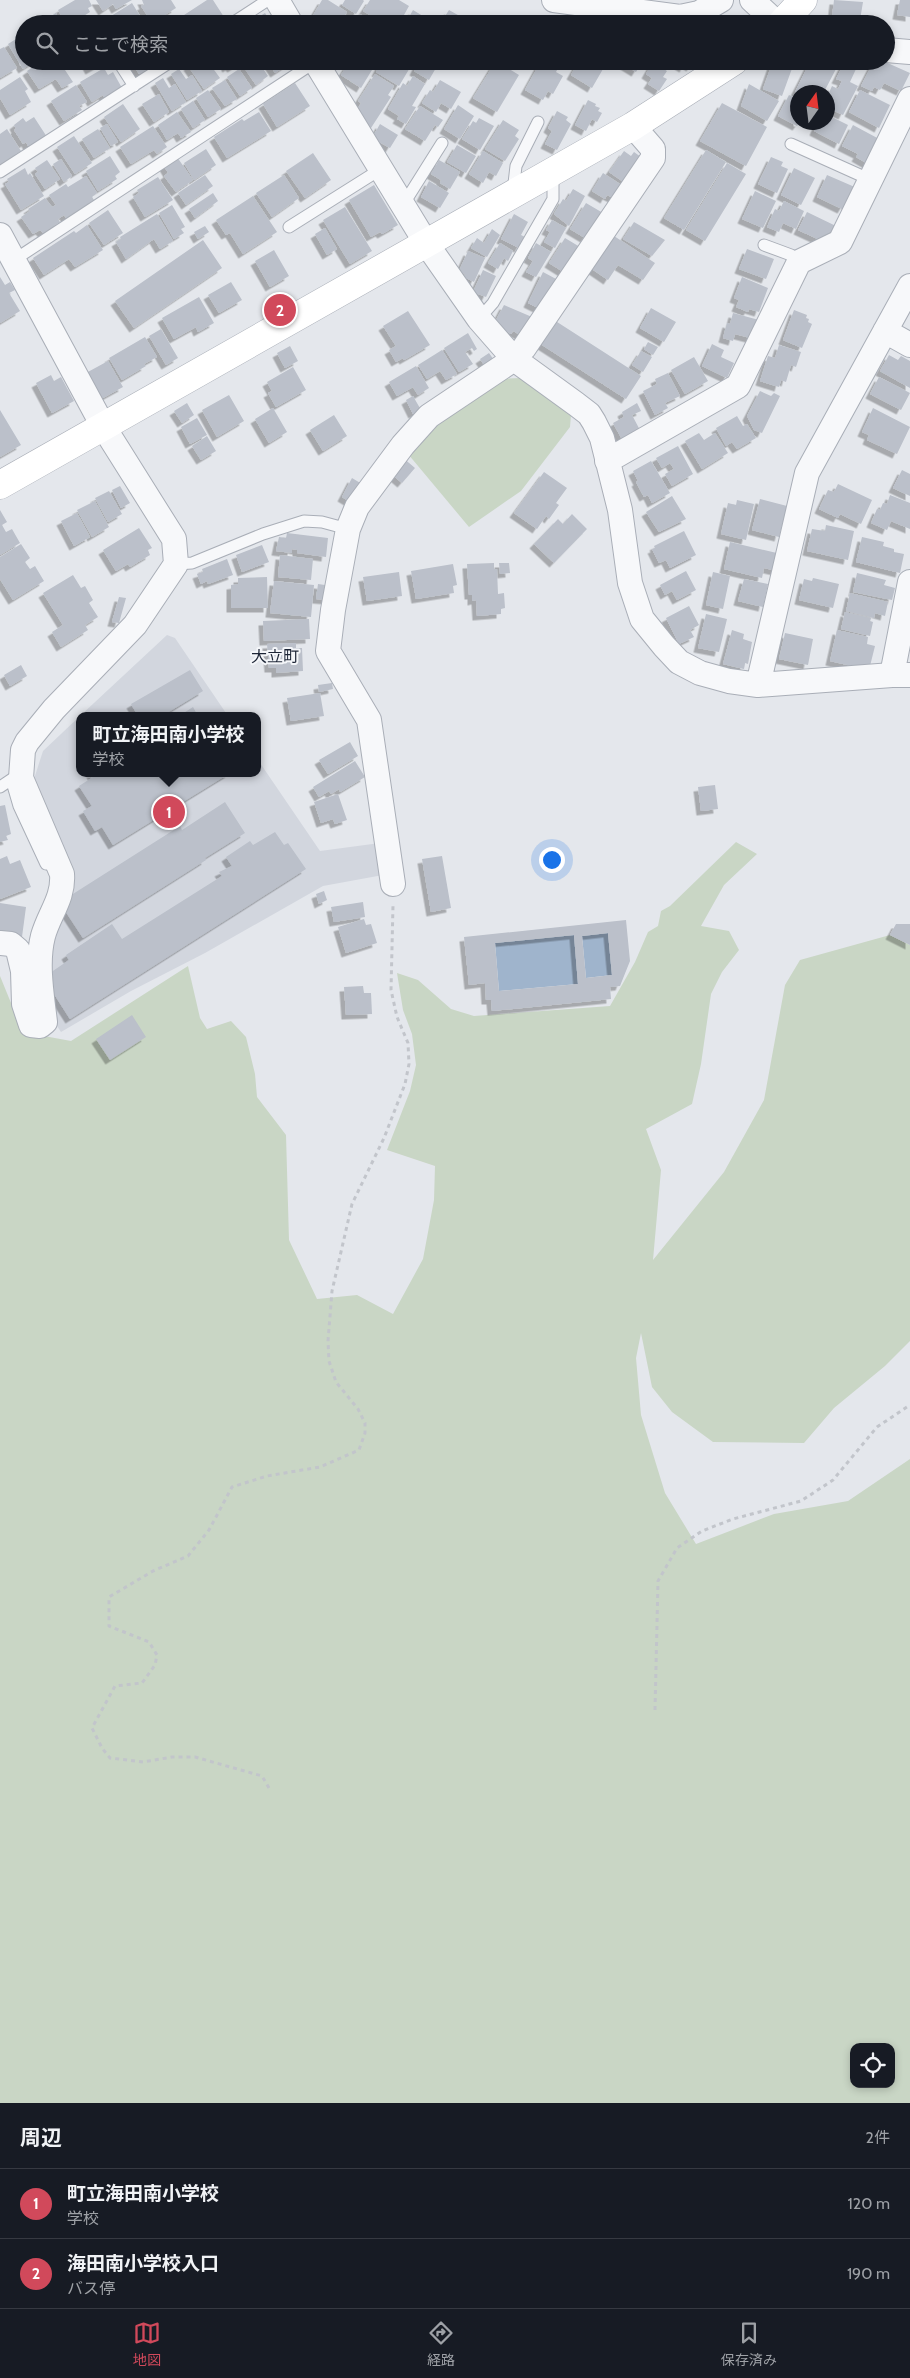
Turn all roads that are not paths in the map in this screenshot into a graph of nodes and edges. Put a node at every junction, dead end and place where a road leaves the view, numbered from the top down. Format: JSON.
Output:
{"nodes":[{"id":1,"x":268,"y":0,"type":"edge"},
{"id":2,"x":277,"y":0,"type":"edge"},
{"id":3,"x":554,"y":0,"type":"edge"},
{"id":4,"x":721,"y":0,"type":"edge"},
{"id":5,"x":752,"y":0,"type":"edge"},
{"id":6,"x":803,"y":0,"type":"edge"},
{"id":7,"x":245,"y":15,"type":"edge"},
{"id":8,"x":286,"y":15,"type":"edge"},
{"id":9,"x":671,"y":15,"type":"edge"},
{"id":10,"x":691,"y":15,"type":"edge"},
{"id":11,"x":769,"y":15,"type":"edge"},
{"id":12,"x":788,"y":15,"type":"edge"},
{"id":13,"x":895,"y":51,"type":"edge"},
{"id":14,"x":910,"y":52,"type":"edge"},
{"id":15,"x":124,"y":70,"type":"edge"},
{"id":16,"x":158,"y":70,"type":"edge"},
{"id":17,"x":303,"y":70,"type":"edge"},
{"id":18,"x":320,"y":70,"type":"edge"},
{"id":19,"x":720,"y":70,"type":"edge"},
{"id":20,"x":134,"y":86,"type":"junction"},
{"id":21,"x":910,"y":99,"type":"edge"},
{"id":22,"x":538,"y":122,"type":"dead end"},
{"id":23,"x":633,"y":126,"type":"junction"},
{"id":24,"x":442,"y":143,"type":"dead end"},
{"id":25,"x":790,"y":144,"type":"dead end"},
{"id":26,"x":381,"y":169,"type":"junction"},
{"id":27,"x":553,"y":171,"type":"junction"},
{"id":28,"x":0,"y":172,"type":"edge"},
{"id":29,"x":871,"y":180,"type":"junction"},
{"id":30,"x":513,"y":194,"type":"junction"},
{"id":31,"x":403,"y":205,"type":"junction"},
{"id":32,"x":289,"y":227,"type":"dead end"},
{"id":33,"x":0,"y":235,"type":"edge"},
{"id":34,"x":426,"y":243,"type":"junction"},
{"id":35,"x":764,"y":244,"type":"dead end"},
{"id":36,"x":14,"y":260,"type":"junction"},
{"id":37,"x":799,"y":262,"type":"junction"},
{"id":38,"x":910,"y":286,"type":"edge"},
{"id":39,"x":479,"y":319,"type":"junction"},
{"id":40,"x":886,"y":331,"type":"junction"},
{"id":41,"x":910,"y":345,"type":"edge"},
{"id":42,"x":514,"y":359,"type":"junction"},
{"id":43,"x":103,"y":426,"type":"junction"},
{"id":44,"x":607,"y":460,"type":"junction"},
{"id":45,"x":0,"y":485,"type":"edge"},
{"id":46,"x":348,"y":529,"type":"junction"},
{"id":47,"x":176,"y":564,"type":"junction"},
{"id":48,"x":910,"y":582,"type":"edge"},
{"id":49,"x":901,"y":675,"type":"edge"},
{"id":50,"x":758,"y":685,"type":"junction"},
{"id":51,"x":23,"y":750,"type":"junction"},
{"id":52,"x":12,"y":779,"type":"junction"},
{"id":53,"x":0,"y":787,"type":"edge"},
{"id":54,"x":393,"y":884,"type":"road end"},
{"id":55,"x":19,"y":945,"type":"edge"}],
"edges":[{"from":1,"to":7,"type":"lane"},
{"from":2,"to":8,"type":"street"},
{"from":3,"to":9,"type":"street"},
{"from":4,"to":10,"type":"street"},
{"from":5,"to":11,"type":"street"},
{"from":6,"to":12,"type":"street"},
{"from":13,"to":14,"type":"street"},
{"from":15,"to":20,"type":"lane"},
{"from":16,"to":20,"type":"lane"},
{"from":17,"to":36,"type":"lane"},
{"from":18,"to":26,"type":"street"},
{"from":19,"to":23,"type":"street"},
{"from":20,"to":28,"type":"lane"},
{"from":21,"to":29,"type":"street"},
{"from":22,"to":30,"type":"lane"},
{"from":23,"to":27,"type":"street"},
{"from":23,"to":42,"type":"street"},
{"from":24,"to":31,"type":"lane"},
{"from":25,"to":29,"type":"lane"},
{"from":26,"to":31,"type":"street"},
{"from":26,"to":32,"type":"lane"},
{"from":27,"to":30,"type":"street"},
{"from":27,"to":39,"type":"lane"},
{"from":29,"to":37,"type":"street"},
{"from":30,"to":34,"type":"street"},
{"from":31,"to":34,"type":"street"},
{"from":33,"to":36,"type":"street"},
{"from":34,"to":39,"type":"street"},
{"from":34,"to":43,"type":"street"},
{"from":35,"to":37,"type":"lane"},
{"from":36,"to":43,"type":"street"},
{"from":37,"to":44,"type":"street"},
{"from":38,"to":40,"type":"street"},
{"from":39,"to":42,"type":"street"},
{"from":40,"to":41,"type":"street"},
{"from":40,"to":50,"type":"street"},
{"from":42,"to":44,"type":"street"},
{"from":42,"to":46,"type":"street"},
{"from":43,"to":45,"type":"street"},
{"from":43,"to":47,"type":"street"},
{"from":44,"to":50,"type":"street"},
{"from":46,"to":47,"type":"lane"},
{"from":46,"to":54,"type":"street"},
{"from":47,"to":51,"type":"street"},
{"from":48,"to":49,"type":"street"},
{"from":49,"to":50,"type":"street"},
{"from":51,"to":52,"type":"lane"},
{"from":51,"to":55,"type":"street"},
{"from":52,"to":53,"type":"lane"},
{"from":52,"to":55,"type":"lane"}]}
